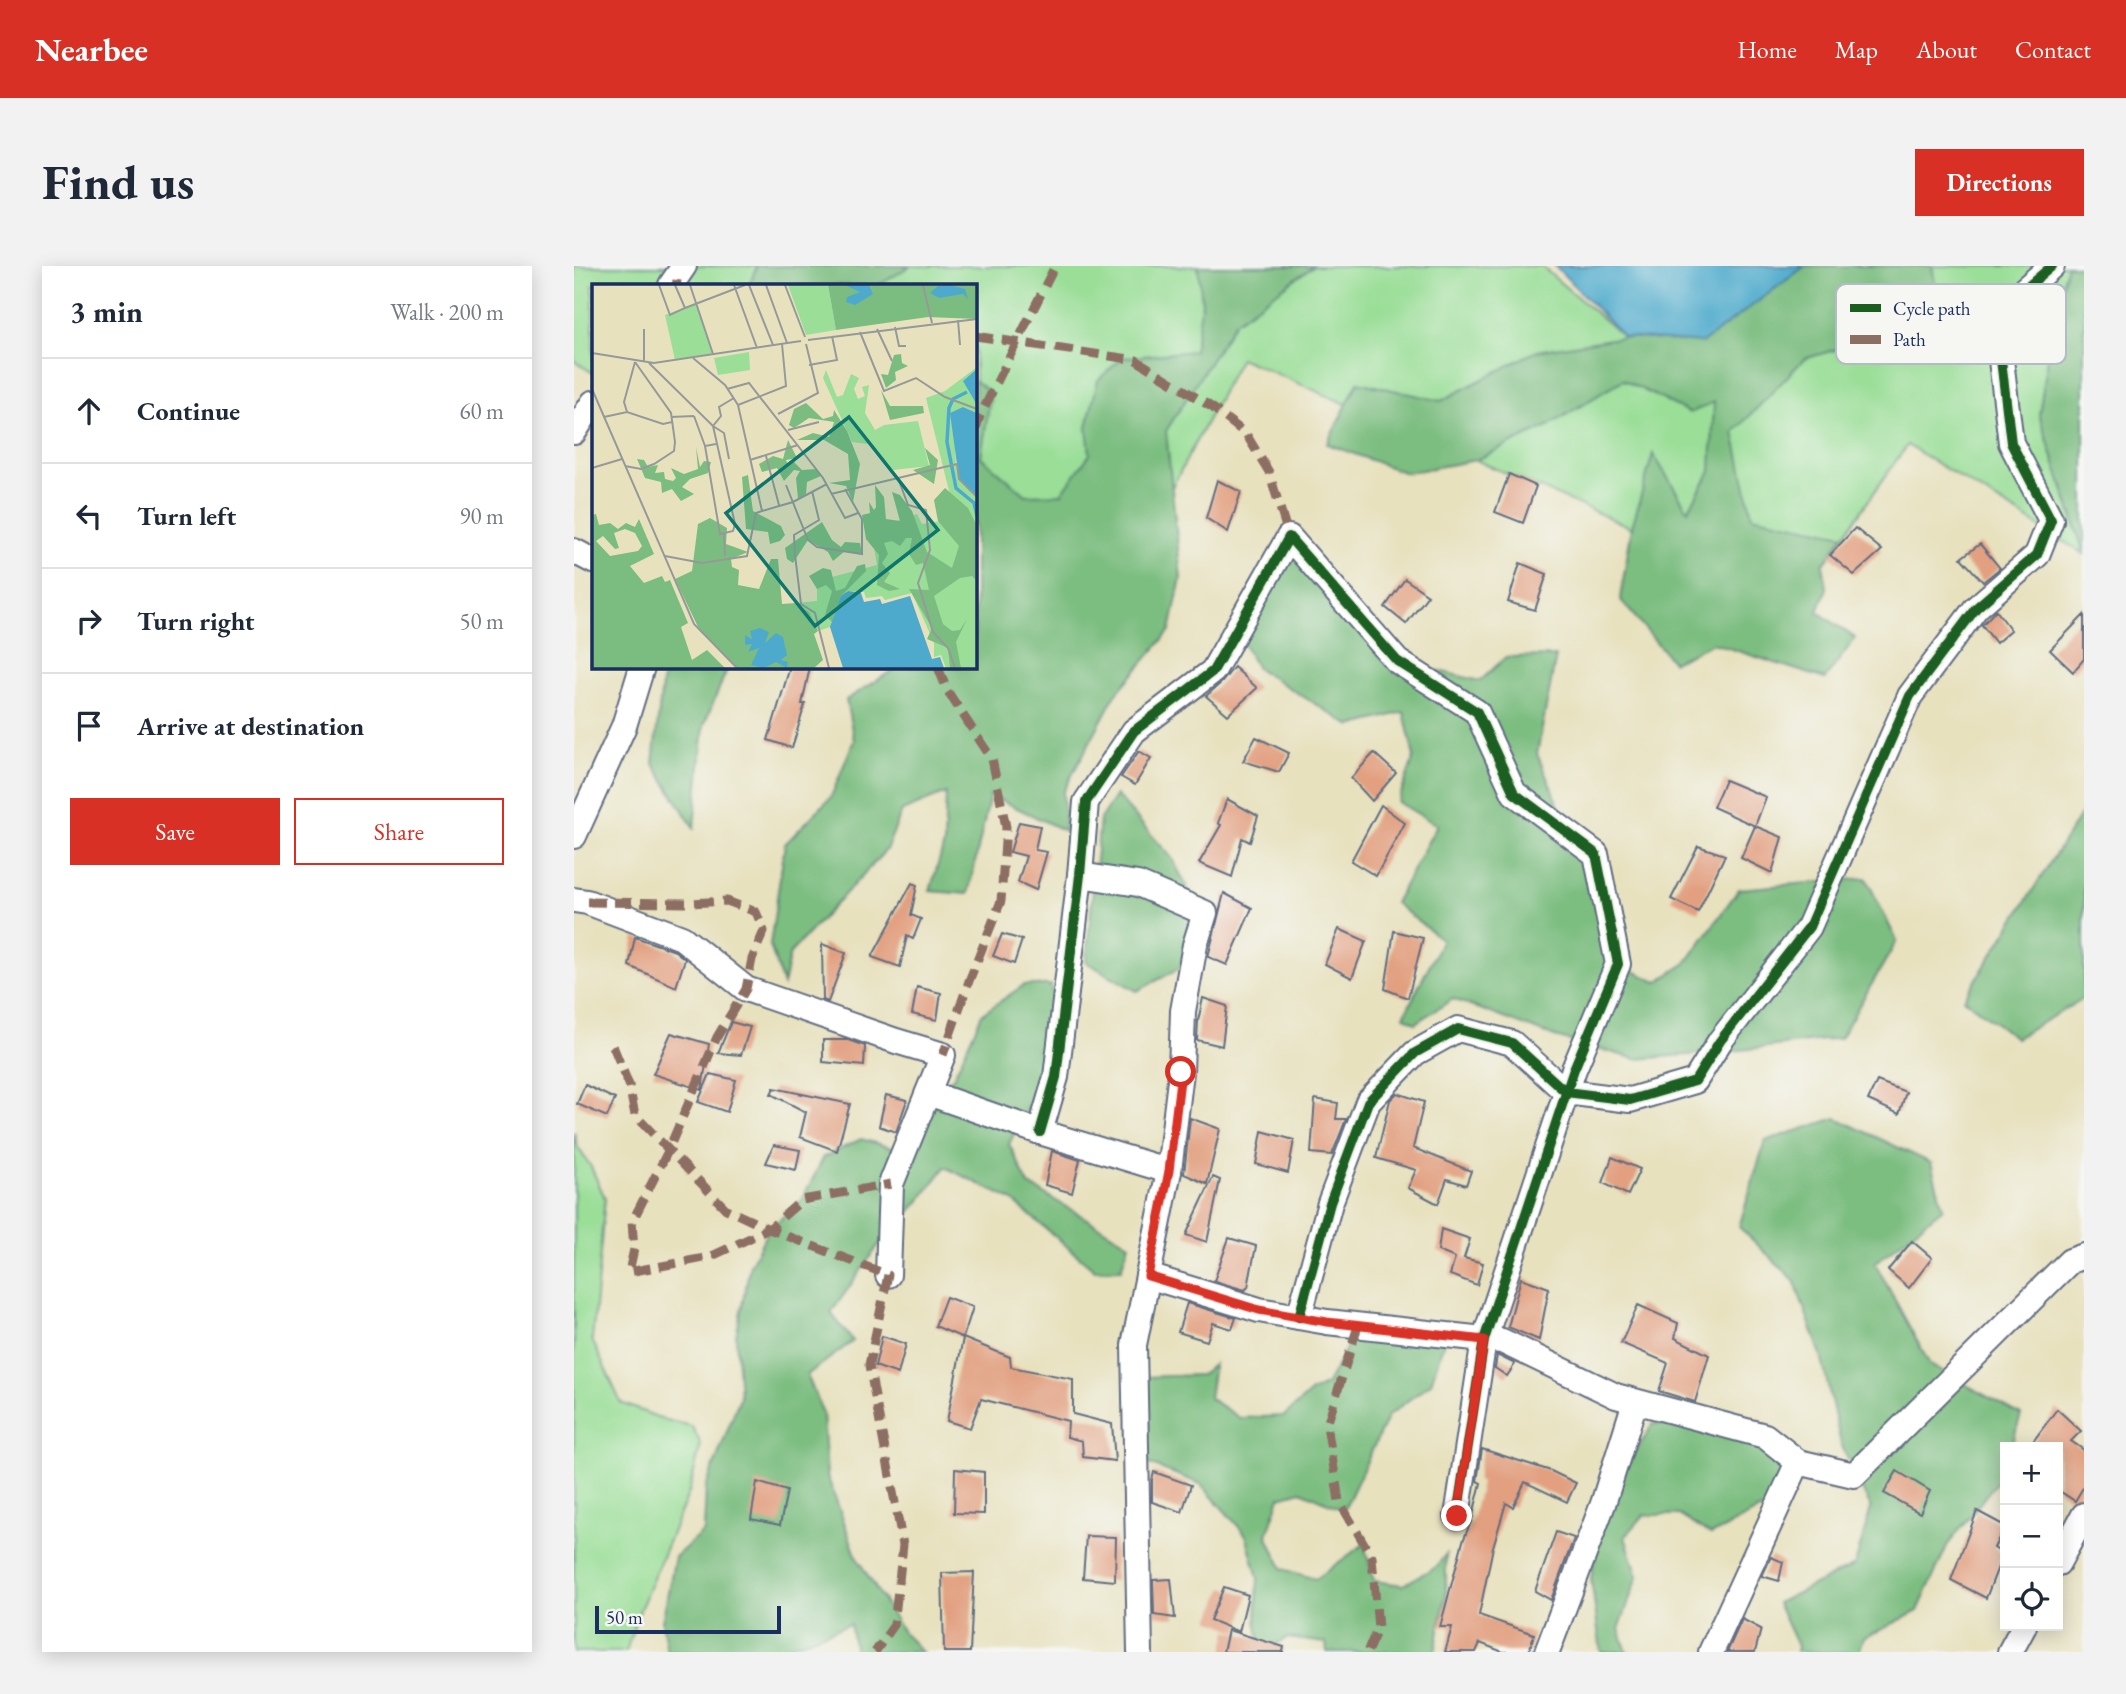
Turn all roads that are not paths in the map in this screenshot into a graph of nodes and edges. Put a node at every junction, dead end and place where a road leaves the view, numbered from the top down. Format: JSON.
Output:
{"nodes":[{"id":1,"x":684,"y":266,"type":"edge"},
{"id":2,"x":2052,"y":266,"type":"edge"},
{"id":3,"x":672,"y":284,"type":"edge"},
{"id":4,"x":2031,"y":284,"type":"edge"},
{"id":5,"x":2001,"y":364,"type":"edge"},
{"id":6,"x":592,"y":405,"type":"edge"},
{"id":7,"x":574,"y":432,"type":"edge"},
{"id":8,"x":574,"y":551,"type":"edge"},
{"id":9,"x":592,"y":560,"type":"edge"},
{"id":10,"x":642,"y":668,"type":"edge"},
{"id":11,"x":574,"y":835,"type":"edge"},
{"id":12,"x":1080,"y":875,"type":"junction"},
{"id":13,"x":574,"y":900,"type":"edge"},
{"id":14,"x":1566,"y":1091,"type":"junction"},
{"id":15,"x":928,"y":1093,"type":"junction"},
{"id":16,"x":1040,"y":1132,"type":"junction"},
{"id":17,"x":1169,"y":1171,"type":"junction"},
{"id":18,"x":2084,"y":1256,"type":"edge"},
{"id":19,"x":888,"y":1275,"type":"dead end"},
{"id":20,"x":1148,"y":1276,"type":"junction"},
{"id":21,"x":1299,"y":1317,"type":"junction"},
{"id":22,"x":1484,"y":1340,"type":"junction"},
{"id":23,"x":1636,"y":1402,"type":"junction"},
{"id":24,"x":1798,"y":1461,"type":"junction"},
{"id":25,"x":2084,"y":1515,"type":"edge"},
{"id":26,"x":1457,"y":1516,"type":"dead end"},
{"id":27,"x":2063,"y":1554,"type":"edge"},
{"id":28,"x":2021,"y":1631,"type":"edge"},
{"id":29,"x":1140,"y":1652,"type":"edge"},
{"id":30,"x":1547,"y":1652,"type":"edge"},
{"id":31,"x":1711,"y":1652,"type":"edge"},
{"id":32,"x":2010,"y":1652,"type":"edge"}],
"edges":[{"from":1,"to":3,"type":"street"},
{"from":2,"to":4,"type":"street"},
{"from":5,"to":14,"type":"street"},
{"from":6,"to":7,"type":"street"},
{"from":8,"to":9,"type":"street"},
{"from":10,"to":11,"type":"street"},
{"from":12,"to":14,"type":"street"},
{"from":12,"to":16,"type":"street"},
{"from":12,"to":17,"type":"street"},
{"from":13,"to":15,"type":"street"},
{"from":14,"to":21,"type":"street"},
{"from":14,"to":22,"type":"street"},
{"from":15,"to":16,"type":"street"},
{"from":15,"to":19,"type":"street"},
{"from":16,"to":17,"type":"street"},
{"from":17,"to":20,"type":"street"},
{"from":18,"to":24,"type":"street"},
{"from":20,"to":21,"type":"street"},
{"from":20,"to":29,"type":"street"},
{"from":21,"to":22,"type":"street"},
{"from":22,"to":23,"type":"street"},
{"from":22,"to":26,"type":"street"},
{"from":23,"to":24,"type":"street"},
{"from":23,"to":30,"type":"street"},
{"from":24,"to":31,"type":"street"},
{"from":25,"to":27,"type":"street"},
{"from":28,"to":32,"type":"street"}]}
